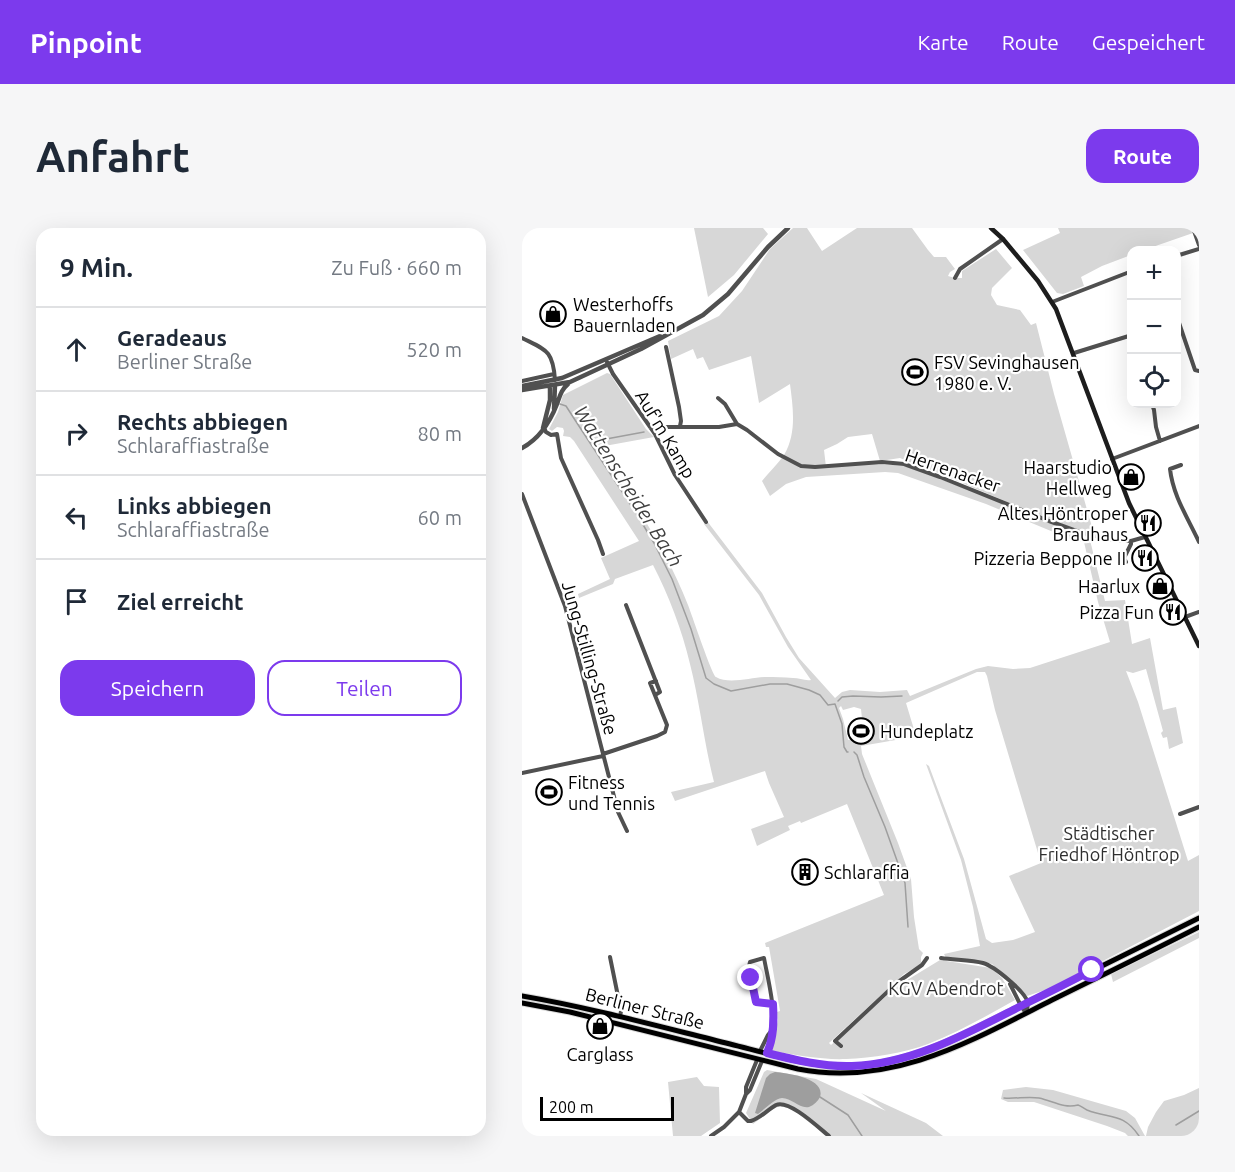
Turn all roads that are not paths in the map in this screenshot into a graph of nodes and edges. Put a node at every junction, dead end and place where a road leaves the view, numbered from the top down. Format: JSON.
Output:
{"nodes":[{"id":1,"x":788,"y":228,"type":"edge"},
{"id":2,"x":991,"y":228,"type":"edge"},
{"id":3,"x":997,"y":228,"type":"edge"},
{"id":4,"x":1194,"y":228,"type":"edge"},
{"id":5,"x":1001,"y":238,"type":"junction"},
{"id":6,"x":1199,"y":247,"type":"edge"},
{"id":7,"x":1181,"y":254,"type":"edge"},
{"id":8,"x":1127,"y":273,"type":"edge"},
{"id":9,"x":955,"y":278,"type":"dead end"},
{"id":10,"x":1052,"y":302,"type":"junction"},
{"id":11,"x":1181,"y":330,"type":"edge"},
{"id":12,"x":1127,"y":336,"type":"edge"},
{"id":13,"x":522,"y":338,"type":"edge"},
{"id":14,"x":666,"y":347,"type":"dead end"},
{"id":15,"x":1074,"y":353,"type":"junction"},
{"id":16,"x":607,"y":362,"type":"junction"},
{"id":17,"x":1199,"y":371,"type":"edge"},
{"id":18,"x":522,"y":381,"type":"edge"},
{"id":19,"x":554,"y":381,"type":"junction"},
{"id":20,"x":570,"y":382,"type":"junction"},
{"id":21,"x":522,"y":386,"type":"edge"},
{"id":22,"x":522,"y":390,"type":"edge"},
{"id":23,"x":718,"y":398,"type":"dead end"},
{"id":24,"x":1153,"y":408,"type":"edge"},
{"id":25,"x":554,"y":410,"type":"junction"},
{"id":26,"x":737,"y":424,"type":"junction"},
{"id":27,"x":680,"y":426,"type":"junction"},
{"id":28,"x":1199,"y":426,"type":"edge"},
{"id":29,"x":650,"y":427,"type":"junction"},
{"id":30,"x":543,"y":428,"type":"junction"},
{"id":31,"x":1161,"y":441,"type":"junction"},
{"id":32,"x":522,"y":448,"type":"edge"},
{"id":33,"x":1112,"y":459,"type":"junction"},
{"id":34,"x":1181,"y":465,"type":"dead end"},
{"id":35,"x":522,"y":494,"type":"edge"},
{"id":36,"x":706,"y":522,"type":"dead end"},
{"id":37,"x":1197,"y":534,"type":"edge"},
{"id":38,"x":1145,"y":537,"type":"junction"},
{"id":39,"x":1131,"y":541,"type":"junction"},
{"id":40,"x":1199,"y":542,"type":"edge"},
{"id":41,"x":603,"y":554,"type":"dead end"},
{"id":42,"x":1126,"y":562,"type":"dead end"},
{"id":43,"x":626,"y":605,"type":"dead end"},
{"id":44,"x":1199,"y":612,"type":"edge"},
{"id":45,"x":1185,"y":617,"type":"junction"},
{"id":46,"x":1199,"y":646,"type":"edge"},
{"id":47,"x":603,"y":755,"type":"junction"},
{"id":48,"x":522,"y":773,"type":"edge"},
{"id":49,"x":1199,"y":807,"type":"edge"},
{"id":50,"x":1179,"y":814,"type":"dead end"},
{"id":51,"x":627,"y":831,"type":"dead end"},
{"id":52,"x":1199,"y":918,"type":"edge"},
{"id":53,"x":1199,"y":927,"type":"edge"},
{"id":54,"x":610,"y":957,"type":"dead end"},
{"id":55,"x":927,"y":958,"type":"dead end"},
{"id":56,"x":941,"y":958,"type":"dead end"},
{"id":57,"x":1008,"y":981,"type":"junction"},
{"id":58,"x":522,"y":996,"type":"edge"},
{"id":59,"x":522,"y":1003,"type":"edge"},
{"id":60,"x":1028,"y":1003,"type":"junction"},
{"id":61,"x":773,"y":1004,"type":"junction"},
{"id":62,"x":1021,"y":1006,"type":"junction"},
{"id":63,"x":1026,"y":1013,"type":"junction"},
{"id":64,"x":620,"y":1017,"type":"junction"},
{"id":65,"x":841,"y":1046,"type":"dead end"},
{"id":66,"x":763,"y":1052,"type":"junction"},
{"id":67,"x":760,"y":1060,"type":"junction"},
{"id":68,"x":739,"y":1112,"type":"junction"},
{"id":69,"x":711,"y":1136,"type":"edge"},
{"id":70,"x":829,"y":1136,"type":"edge"}],
"edges":[{"from":1,"to":16,"type":"street"},
{"from":2,"to":5,"type":"main road"},
{"from":3,"to":5,"type":"main road"},
{"from":4,"to":6,"type":"street"},
{"from":5,"to":9,"type":"street"},
{"from":5,"to":10,"type":"main road"},
{"from":6,"to":7,"type":"street"},
{"from":8,"to":10,"type":"street"},
{"from":10,"to":15,"type":"main road"},
{"from":11,"to":17,"type":"street"},
{"from":12,"to":15,"type":"street"},
{"from":13,"to":19,"type":"street"},
{"from":14,"to":27,"type":"street"},
{"from":15,"to":33,"type":"main road"},
{"from":16,"to":19,"type":"street"},
{"from":16,"to":20,"type":"street"},
{"from":16,"to":29,"type":"street","name":"Auf'm Kamp"},
{"from":18,"to":19,"type":"street"},
{"from":19,"to":20,"type":"street"},
{"from":19,"to":21,"type":"street"},
{"from":19,"to":22,"type":"street"},
{"from":19,"to":25,"type":"street"},
{"from":19,"to":30,"type":"street"},
{"from":20,"to":25,"type":"street"},
{"from":23,"to":26,"type":"street","name":"Herrenacker"},
{"from":24,"to":31,"type":"street"},
{"from":25,"to":30,"type":"street"},
{"from":26,"to":27,"type":"street"},
{"from":26,"to":39,"type":"street","name":"Herrenacker"},
{"from":27,"to":29,"type":"street"},
{"from":28,"to":31,"type":"street"},
{"from":29,"to":36,"type":"street","name":"Auf'm Kamp"},
{"from":30,"to":32,"type":"street"},
{"from":30,"to":41,"type":"street"},
{"from":31,"to":33,"type":"street"},
{"from":33,"to":38,"type":"main road"},
{"from":34,"to":37,"type":"street"},
{"from":35,"to":47,"type":"street","name":"Jung-Stilling-Straße"},
{"from":37,"to":40,"type":"street"},
{"from":38,"to":39,"type":"street","name":"Herrenacker"},
{"from":38,"to":45,"type":"main road"},
{"from":39,"to":42,"type":"street"},
{"from":43,"to":47,"type":"street"},
{"from":44,"to":45,"type":"street"},
{"from":45,"to":46,"type":"main road"},
{"from":47,"to":48,"type":"street"},
{"from":47,"to":51,"type":"street","name":"Jung-Stilling-Straße"},
{"from":49,"to":50,"type":"street"},
{"from":52,"to":60,"type":"main road","name":"Berliner Straße"},
{"from":53,"to":63,"type":"main road","name":"Berliner Straße"},
{"from":54,"to":64,"type":"street"},
{"from":55,"to":65,"type":"street"},
{"from":56,"to":57,"type":"street"},
{"from":57,"to":60,"type":"street"},
{"from":57,"to":62,"type":"street"},
{"from":58,"to":64,"type":"main road","name":"Berliner Straße"},
{"from":59,"to":67,"type":"main road","name":"Berliner Straße"},
{"from":60,"to":62,"type":"main road","name":"Berliner Straße"},
{"from":60,"to":63,"type":"street"},
{"from":61,"to":61,"type":"street"},
{"from":61,"to":66,"type":"street"},
{"from":62,"to":63,"type":"street"},
{"from":62,"to":66,"type":"main road","name":"Berliner Straße"},
{"from":63,"to":67,"type":"main road","name":"Berliner Straße"},
{"from":64,"to":66,"type":"main road","name":"Berliner Straße"},
{"from":66,"to":67,"type":"main road"},
{"from":67,"to":68,"type":"street"},
{"from":68,"to":69,"type":"street"},
{"from":68,"to":70,"type":"street"}]}
